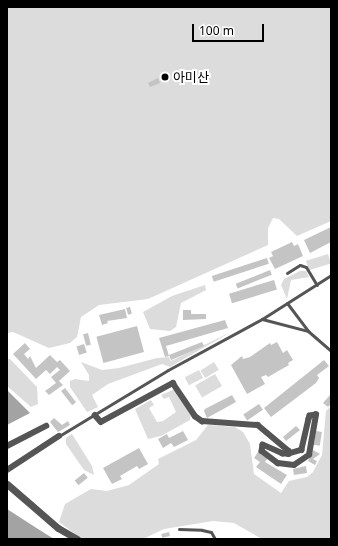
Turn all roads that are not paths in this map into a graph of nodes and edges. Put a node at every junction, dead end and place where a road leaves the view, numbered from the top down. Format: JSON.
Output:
{"nodes":[{"id":1,"x":287,"y":273,"type":"dead end"},
{"id":2,"x":331,"y":276,"type":"edge"},
{"id":3,"x":316,"y":285,"type":"junction"},
{"id":4,"x":287,"y":303,"type":"junction"},
{"id":5,"x":262,"y":319,"type":"junction"},
{"id":6,"x":308,"y":331,"type":"junction"},
{"id":7,"x":331,"y":351,"type":"edge"},
{"id":8,"x":95,"y":415,"type":"junction"},
{"id":9,"x":46,"y":426,"type":"dead end"},
{"id":10,"x":59,"y":436,"type":"joint"},
{"id":11,"x":7,"y":446,"type":"edge"},
{"id":12,"x":289,"y":454,"type":"junction"},
{"id":13,"x":7,"y":470,"type":"edge"},
{"id":14,"x":7,"y":484,"type":"edge"},
{"id":15,"x":180,"y":528,"type":"dead end"},
{"id":16,"x":77,"y":539,"type":"edge"},
{"id":17,"x":215,"y":539,"type":"edge"}],
"edges":[{"from":1,"to":3,"type":"lane"},
{"from":2,"to":3,"type":"lane"},
{"from":3,"to":4,"type":"lane"},
{"from":4,"to":5,"type":"lane"},
{"from":4,"to":6,"type":"lane"},
{"from":5,"to":6,"type":"lane"},
{"from":5,"to":8,"type":"lane"},
{"from":6,"to":7,"type":"lane"},
{"from":8,"to":10,"type":"lane"},
{"from":8,"to":12,"type":"street"},
{"from":9,"to":11,"type":"street"},
{"from":10,"to":13,"type":"street"},
{"from":12,"to":12,"type":"street"},
{"from":14,"to":16,"type":"street"},
{"from":15,"to":17,"type":"lane"}]}
